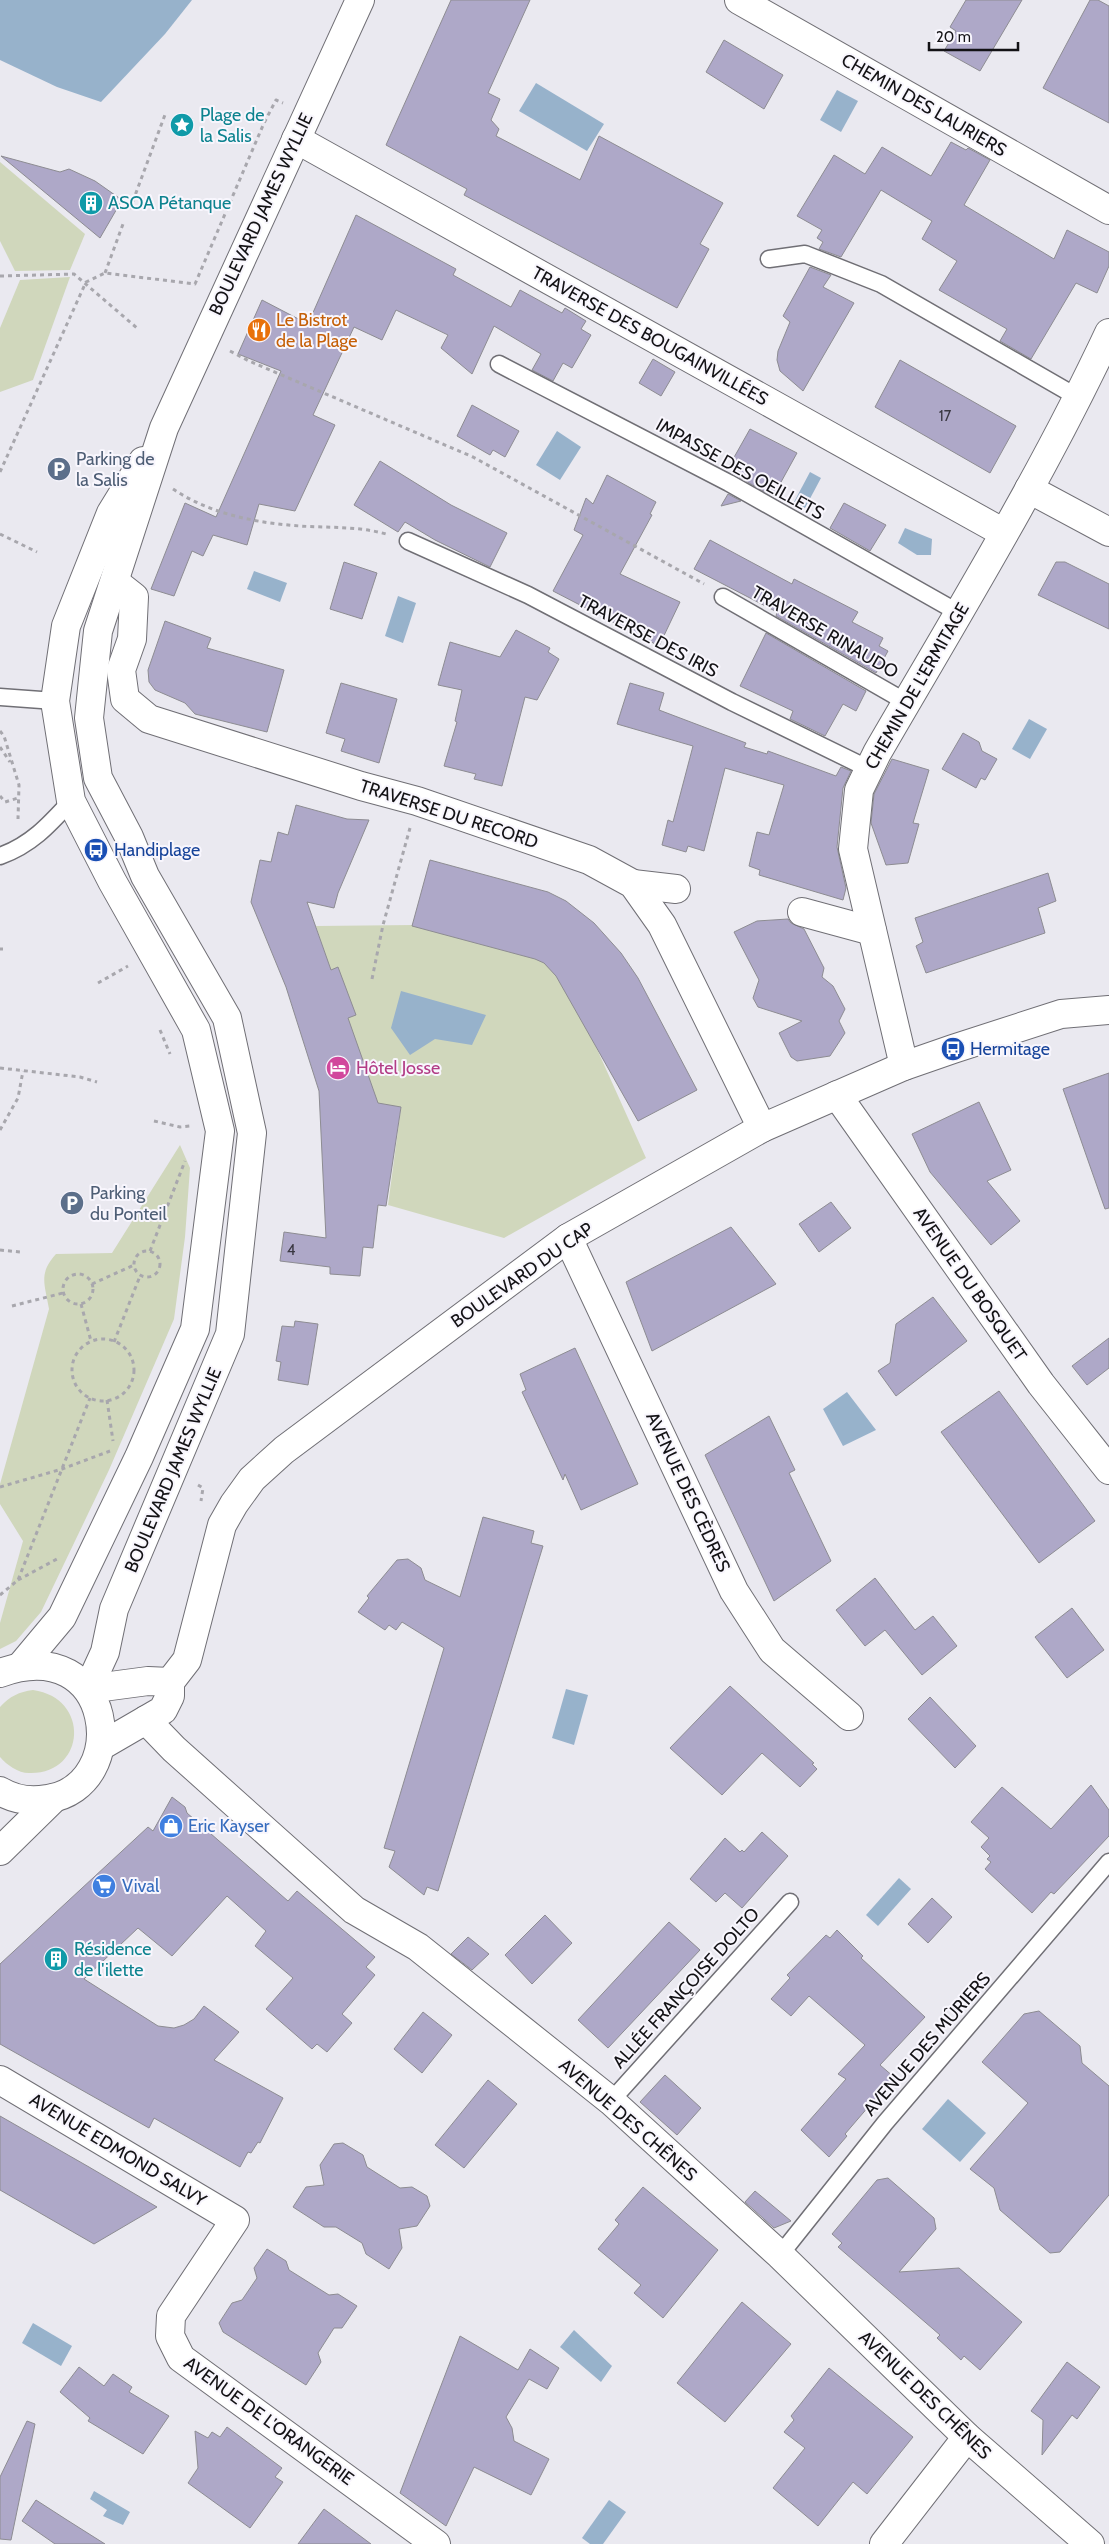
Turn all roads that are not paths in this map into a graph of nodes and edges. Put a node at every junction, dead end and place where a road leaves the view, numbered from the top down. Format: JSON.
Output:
{"nodes":[{"id":1,"x":360,"y":0,"type":"edge"},
{"id":2,"x":739,"y":0,"type":"edge"},
{"id":3,"x":301,"y":127,"type":"junction"},
{"id":4,"x":1109,"y":210,"type":"edge"},
{"id":5,"x":769,"y":258,"type":"dead end"},
{"id":6,"x":1109,"y":333,"type":"edge"},
{"id":7,"x":499,"y":364,"type":"dead end"},
{"id":8,"x":1079,"y":398,"type":"junction"},
{"id":9,"x":164,"y":428,"type":"junction"},
{"id":10,"x":1029,"y":489,"type":"junction"},
{"id":11,"x":1004,"y":532,"type":"junction"},
{"id":12,"x":1109,"y":532,"type":"edge"},
{"id":13,"x":408,"y":540,"type":"road end"},
{"id":14,"x":114,"y":582,"type":"junction"},
{"id":15,"x":723,"y":597,"type":"road end"},
{"id":16,"x":959,"y":613,"type":"junction"},
{"id":17,"x":56,"y":691,"type":"junction"},
{"id":18,"x":0,"y":697,"type":"edge"},
{"id":19,"x":91,"y":698,"type":"junction"},
{"id":20,"x":906,"y":702,"type":"junction"},
{"id":21,"x":868,"y":769,"type":"junction"},
{"id":22,"x":71,"y":801,"type":"junction"},
{"id":23,"x":0,"y":856,"type":"edge"},
{"id":24,"x":145,"y":876,"type":"junction"},
{"id":25,"x":112,"y":881,"type":"junction"},
{"id":26,"x":633,"y":884,"type":"junction"},
{"id":27,"x":676,"y":889,"type":"dead end"},
{"id":28,"x":802,"y":912,"type":"dead end"},
{"id":29,"x":872,"y":931,"type":"junction"},
{"id":30,"x":1109,"y":1010,"type":"edge"},
{"id":31,"x":904,"y":1066,"type":"junction"},
{"id":32,"x":208,"y":1082,"type":"junction"},
{"id":33,"x":240,"y":1082,"type":"junction"},
{"id":34,"x":837,"y":1095,"type":"junction"},
{"id":35,"x":762,"y":1128,"type":"junction"},
{"id":36,"x":568,"y":1238,"type":"junction"},
{"id":37,"x":206,"y":1244,"type":"junction"},
{"id":38,"x":240,"y":1247,"type":"junction"},
{"id":39,"x":1109,"y":1470,"type":"edge"},
{"id":40,"x":105,"y":1652,"type":"junction"},
{"id":41,"x":10,"y":1670,"type":"edge"},
{"id":42,"x":170,"y":1682,"type":"junction"},
{"id":43,"x":120,"y":1685,"type":"junction"},
{"id":44,"x":88,"y":1689,"type":"junction"},
{"id":45,"x":849,"y":1716,"type":"dead end"},
{"id":46,"x":146,"y":1720,"type":"junction"},
{"id":47,"x":101,"y":1746,"type":"junction"},
{"id":48,"x":0,"y":1791,"type":"edge"},
{"id":49,"x":54,"y":1798,"type":"junction"},
{"id":50,"x":0,"y":1851,"type":"edge"},
{"id":51,"x":1109,"y":1862,"type":"edge"},
{"id":52,"x":790,"y":1902,"type":"dead end"},
{"id":53,"x":0,"y":2080,"type":"edge"},
{"id":54,"x":611,"y":2101,"type":"junction"},
{"id":55,"x":235,"y":2220,"type":"joint"},
{"id":56,"x":780,"y":2255,"type":"junction"},
{"id":57,"x":967,"y":2437,"type":"junction"},
{"id":58,"x":436,"y":2544,"type":"edge"},
{"id":59,"x":884,"y":2544,"type":"edge"},
{"id":60,"x":1090,"y":2544,"type":"edge"}],
"edges":[{"from":1,"to":3,"type":"street","name":"BOULEVARD JAMES WYLLIE"},
{"from":2,"to":4,"type":"street","name":"CHEMIN DES LAURIERS"},
{"from":3,"to":9,"type":"street","name":"BOULEVARD JAMES WYLLIE"},
{"from":3,"to":11,"type":"street","name":"TRAVERSE DES BOUGAINVILLÉES"},
{"from":5,"to":8,"type":"lane"},
{"from":6,"to":8,"type":"street","name":"CHEMIN DE L'ERMITAGE"},
{"from":7,"to":16,"type":"lane","name":"IMPASSE DES OEILLETS"},
{"from":8,"to":10,"type":"street","name":"CHEMIN DE L'ERMITAGE"},
{"from":9,"to":14,"type":"street","name":"BOULEVARD JAMES WYLLIE"},
{"from":9,"to":17,"type":"street","name":"BOULEVARD JAMES WYLLIE"},
{"from":10,"to":11,"type":"street","name":"CHEMIN DE L'ERMITAGE"},
{"from":10,"to":12,"type":"street"},
{"from":11,"to":16,"type":"street","name":"CHEMIN DE L'ERMITAGE"},
{"from":13,"to":21,"type":"lane","name":"TRAVERSE DES IRIS"},
{"from":14,"to":19,"type":"street","name":"BOULEVARD JAMES WYLLIE"},
{"from":14,"to":26,"type":"street","name":"TRAVERSE DU RECORD"},
{"from":15,"to":20,"type":"lane","name":"TRAVERSE RINAUDO"},
{"from":16,"to":20,"type":"street","name":"CHEMIN DE L'ERMITAGE"},
{"from":17,"to":18,"type":"lane"},
{"from":17,"to":19,"type":"street"},
{"from":17,"to":22,"type":"street","name":"BOULEVARD JAMES WYLLIE"},
{"from":19,"to":24,"type":"street","name":"BOULEVARD JAMES WYLLIE"},
{"from":20,"to":21,"type":"street","name":"CHEMIN DE L'ERMITAGE"},
{"from":21,"to":29,"type":"street","name":"CHEMIN DE L'ERMITAGE"},
{"from":22,"to":23,"type":"lane"},
{"from":22,"to":25,"type":"street","name":"BOULEVARD JAMES WYLLIE"},
{"from":24,"to":25,"type":"street"},
{"from":24,"to":33,"type":"street","name":"BOULEVARD JAMES WYLLIE"},
{"from":25,"to":32,"type":"street","name":"BOULEVARD JAMES WYLLIE"},
{"from":26,"to":27,"type":"street"},
{"from":26,"to":35,"type":"street","name":"TRAVERSE DU RECORD"},
{"from":28,"to":29,"type":"street"},
{"from":29,"to":31,"type":"street","name":"CHEMIN DE L'ERMITAGE"},
{"from":30,"to":31,"type":"street","name":"BOULEVARD DU CAP"},
{"from":31,"to":34,"type":"street","name":"BOULEVARD DU CAP"},
{"from":32,"to":33,"type":"street"},
{"from":32,"to":37,"type":"street","name":"BOULEVARD JAMES WYLLIE"},
{"from":33,"to":38,"type":"street","name":"BOULEVARD JAMES WYLLIE"},
{"from":34,"to":35,"type":"street","name":"BOULEVARD DU CAP"},
{"from":34,"to":39,"type":"street","name":"AVENUE DU BOSQUET"},
{"from":35,"to":36,"type":"street","name":"BOULEVARD DU CAP"},
{"from":36,"to":42,"type":"street","name":"BOULEVARD DU CAP"},
{"from":36,"to":45,"type":"street","name":"AVENUE DES CÈDRES"},
{"from":37,"to":38,"type":"street"},
{"from":37,"to":41,"type":"street","name":"BOULEVARD JAMES WYLLIE"},
{"from":38,"to":40,"type":"street","name":"BOULEVARD JAMES WYLLIE"},
{"from":40,"to":43,"type":"street","name":"AVENUE DES CHÊNES"},
{"from":40,"to":44,"type":"street","name":"BOULEVARD JAMES WYLLIE"},
{"from":41,"to":44,"type":"street"},
{"from":42,"to":43,"type":"street"},
{"from":42,"to":46,"type":"street","name":"BOULEVARD DU CAP"},
{"from":43,"to":44,"type":"street"},
{"from":43,"to":46,"type":"street","name":"AVENUE DES CHÊNES"},
{"from":44,"to":47,"type":"street"},
{"from":46,"to":47,"type":"street","name":"BOULEVARD DU CAP"},
{"from":46,"to":54,"type":"street","name":"AVENUE DES CHÊNES"},
{"from":47,"to":49,"type":"street"},
{"from":48,"to":49,"type":"street"},
{"from":49,"to":50,"type":"street"},
{"from":51,"to":56,"type":"lane","name":"AVENUE DES MÛRIERS"},
{"from":52,"to":54,"type":"lane","name":"ALLÉE FRANÇOISE DOLTO"},
{"from":53,"to":55,"type":"street","name":"AVENUE EDMOND SALVY"},
{"from":54,"to":56,"type":"street","name":"AVENUE DES CHÊNES"},
{"from":55,"to":58,"type":"street","name":"AVENUE DE L'ORANGERIE"},
{"from":56,"to":57,"type":"street","name":"AVENUE DES CHÊNES"},
{"from":57,"to":59,"type":"street"},
{"from":57,"to":60,"type":"street","name":"AVENUE DES CHÊNES"}]}
